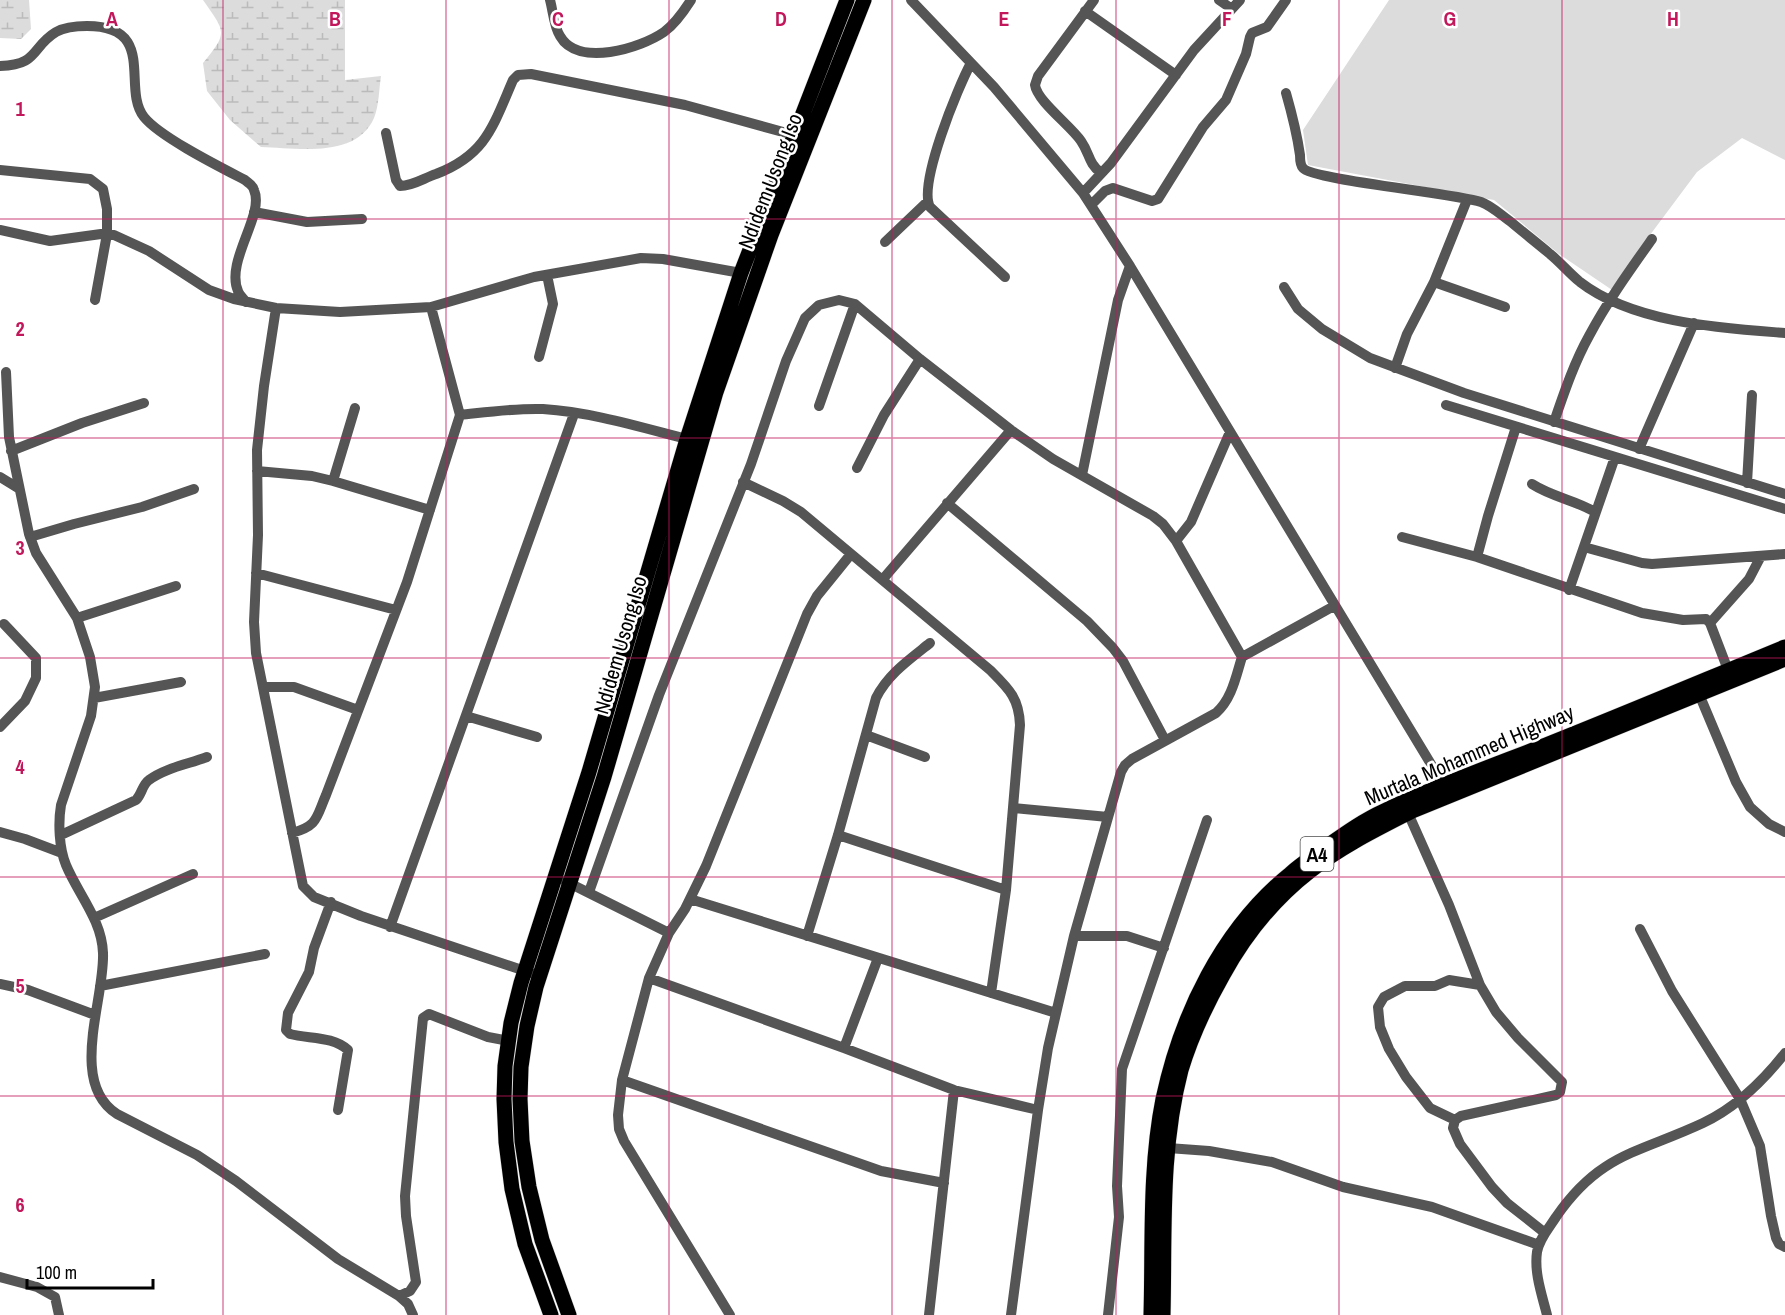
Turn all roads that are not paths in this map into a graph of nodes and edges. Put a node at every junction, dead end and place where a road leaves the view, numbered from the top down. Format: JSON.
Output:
{"nodes":[{"id":1,"x":550,"y":0,"type":"edge"},
{"id":2,"x":691,"y":0,"type":"edge"},
{"id":3,"x":847,"y":0,"type":"edge"},
{"id":4,"x":864,"y":0,"type":"edge"},
{"id":5,"x":911,"y":0,"type":"edge"},
{"id":6,"x":1094,"y":0,"type":"edge"},
{"id":7,"x":1219,"y":0,"type":"edge"},
{"id":8,"x":1240,"y":0,"type":"edge"},
{"id":9,"x":1286,"y":0,"type":"edge"},
{"id":10,"x":1232,"y":9,"type":"junction"},
{"id":11,"x":1085,"y":11,"type":"junction"},
{"id":12,"x":971,"y":63,"type":"junction"},
{"id":13,"x":0,"y":66,"type":"edge"},
{"id":14,"x":1176,"y":75,"type":"junction"},
{"id":15,"x":1286,"y":93,"type":"dead end"},
{"id":16,"x":386,"y":133,"type":"dead end"},
{"id":17,"x":794,"y":135,"type":"junction"},
{"id":18,"x":0,"y":170,"type":"edge"},
{"id":19,"x":1101,"y":173,"type":"junction"},
{"id":20,"x":1083,"y":193,"type":"junction"},
{"id":21,"x":1467,"y":200,"type":"junction"},
{"id":22,"x":927,"y":202,"type":"junction"},
{"id":23,"x":1091,"y":205,"type":"junction"},
{"id":24,"x":254,"y":212,"type":"junction"},
{"id":25,"x":362,"y":219,"type":"dead end"},
{"id":26,"x":0,"y":230,"type":"edge"},
{"id":27,"x":107,"y":234,"type":"junction"},
{"id":28,"x":1652,"y":239,"type":"dead end"},
{"id":29,"x":885,"y":242,"type":"dead end"},
{"id":30,"x":1130,"y":266,"type":"junction"},
{"id":31,"x":741,"y":273,"type":"junction"},
{"id":32,"x":547,"y":274,"type":"junction"},
{"id":33,"x":1005,"y":277,"type":"dead end"},
{"id":34,"x":1434,"y":282,"type":"junction"},
{"id":35,"x":1284,"y":287,"type":"dead end"},
{"id":36,"x":1610,"y":299,"type":"junction"},
{"id":37,"x":95,"y":300,"type":"dead end"},
{"id":38,"x":246,"y":302,"type":"junction"},
{"id":39,"x":855,"y":304,"type":"junction"},
{"id":40,"x":431,"y":307,"type":"junction"},
{"id":41,"x":276,"y":308,"type":"junction"},
{"id":42,"x":1505,"y":308,"type":"dead end"},
{"id":43,"x":1694,"y":323,"type":"junction"},
{"id":44,"x":1785,"y":333,"type":"edge"},
{"id":45,"x":539,"y":357,"type":"dead end"},
{"id":46,"x":920,"y":358,"type":"junction"},
{"id":47,"x":1395,"y":368,"type":"junction"},
{"id":48,"x":6,"y":372,"type":"dead end"},
{"id":49,"x":1752,"y":395,"type":"dead end"},
{"id":50,"x":144,"y":403,"type":"dead end"},
{"id":51,"x":1446,"y":405,"type":"dead end"},
{"id":52,"x":819,"y":406,"type":"dead end"},
{"id":53,"x":355,"y":408,"type":"dead end"},
{"id":54,"x":574,"y":414,"type":"junction"},
{"id":55,"x":460,"y":415,"type":"junction"},
{"id":56,"x":1554,"y":422,"type":"junction"},
{"id":57,"x":1516,"y":427,"type":"junction"},
{"id":58,"x":1011,"y":430,"type":"junction"},
{"id":59,"x":1230,"y":432,"type":"junction"},
{"id":60,"x":687,"y":439,"type":"junction"},
{"id":61,"x":1639,"y":449,"type":"junction"},
{"id":62,"x":11,"y":451,"type":"junction"},
{"id":63,"x":1615,"y":458,"type":"junction"},
{"id":64,"x":857,"y":468,"type":"dead end"},
{"id":65,"x":257,"y":471,"type":"junction"},
{"id":66,"x":1082,"y":475,"type":"junction"},
{"id":67,"x":0,"y":477,"type":"edge"},
{"id":68,"x":333,"y":481,"type":"junction"},
{"id":69,"x":743,"y":482,"type":"junction"},
{"id":70,"x":1748,"y":483,"type":"junction"},
{"id":71,"x":1532,"y":484,"type":"dead end"},
{"id":72,"x":18,"y":488,"type":"junction"},
{"id":73,"x":194,"y":489,"type":"dead end"},
{"id":74,"x":1785,"y":494,"type":"edge"},
{"id":75,"x":947,"y":503,"type":"junction"},
{"id":76,"x":1785,"y":509,"type":"edge"},
{"id":77,"x":430,"y":510,"type":"junction"},
{"id":78,"x":1595,"y":512,"type":"junction"},
{"id":79,"x":30,"y":537,"type":"junction"},
{"id":80,"x":1402,"y":537,"type":"dead end"},
{"id":81,"x":1176,"y":541,"type":"junction"},
{"id":82,"x":1584,"y":547,"type":"junction"},
{"id":83,"x":851,"y":554,"type":"junction"},
{"id":84,"x":1785,"y":554,"type":"edge"},
{"id":85,"x":1761,"y":556,"type":"junction"},
{"id":86,"x":1477,"y":557,"type":"junction"},
{"id":87,"x":256,"y":573,"type":"junction"},
{"id":88,"x":883,"y":579,"type":"junction"},
{"id":89,"x":176,"y":586,"type":"dead end"},
{"id":90,"x":1569,"y":590,"type":"junction"},
{"id":91,"x":1334,"y":606,"type":"junction"},
{"id":92,"x":396,"y":610,"type":"junction"},
{"id":93,"x":77,"y":618,"type":"junction"},
{"id":94,"x":1710,"y":623,"type":"junction"},
{"id":95,"x":4,"y":624,"type":"dead end"},
{"id":96,"x":930,"y":643,"type":"dead end"},
{"id":97,"x":1785,"y":647,"type":"edge"},
{"id":98,"x":1242,"y":657,"type":"junction"},
{"id":99,"x":1785,"y":659,"type":"edge"},
{"id":100,"x":1728,"y":670,"type":"junction"},
{"id":101,"x":181,"y":682,"type":"dead end"},
{"id":102,"x":263,"y":687,"type":"junction"},
{"id":103,"x":1700,"y":694,"type":"junction"},
{"id":104,"x":94,"y":698,"type":"junction"},
{"id":105,"x":358,"y":710,"type":"junction"},
{"id":106,"x":466,"y":716,"type":"junction"},
{"id":107,"x":0,"y":727,"type":"edge"},
{"id":108,"x":866,"y":735,"type":"junction"},
{"id":109,"x":537,"y":737,"type":"dead end"},
{"id":110,"x":1165,"y":740,"type":"junction"},
{"id":111,"x":207,"y":757,"type":"dead end"},
{"id":112,"x":925,"y":757,"type":"dead end"},
{"id":113,"x":1443,"y":784,"type":"junction"},
{"id":114,"x":1013,"y":808,"type":"junction"},
{"id":115,"x":1408,"y":813,"type":"junction"},
{"id":116,"x":1108,"y":817,"type":"junction"},
{"id":117,"x":1207,"y":820,"type":"dead end"},
{"id":118,"x":0,"y":832,"type":"edge"},
{"id":119,"x":1785,"y":832,"type":"edge"},
{"id":120,"x":292,"y":833,"type":"junction"},
{"id":121,"x":61,"y":835,"type":"junction"},
{"id":122,"x":838,"y":835,"type":"junction"},
{"id":123,"x":63,"y":853,"type":"junction"},
{"id":124,"x":193,"y":874,"type":"dead end"},
{"id":125,"x":555,"y":876,"type":"junction"},
{"id":126,"x":570,"y":883,"type":"junction"},
{"id":127,"x":1006,"y":890,"type":"junction"},
{"id":128,"x":589,"y":892,"type":"junction"},
{"id":129,"x":690,"y":899,"type":"junction"},
{"id":130,"x":331,"y":902,"type":"junction"},
{"id":131,"x":94,"y":918,"type":"junction"},
{"id":132,"x":390,"y":927,"type":"junction"},
{"id":133,"x":1640,"y":929,"type":"dead end"},
{"id":134,"x":669,"y":933,"type":"junction"},
{"id":135,"x":807,"y":936,"type":"junction"},
{"id":136,"x":1074,"y":936,"type":"junction"},
{"id":137,"x":1164,"y":948,"type":"junction"},
{"id":138,"x":265,"y":954,"type":"dead end"},
{"id":139,"x":878,"y":958,"type":"junction"},
{"id":140,"x":525,"y":971,"type":"junction"},
{"id":141,"x":540,"y":976,"type":"junction"},
{"id":142,"x":649,"y":978,"type":"junction"},
{"id":143,"x":0,"y":984,"type":"edge"},
{"id":144,"x":1480,"y":985,"type":"junction"},
{"id":145,"x":100,"y":986,"type":"junction"},
{"id":146,"x":991,"y":993,"type":"junction"},
{"id":147,"x":1056,"y":1013,"type":"junction"},
{"id":148,"x":95,"y":1015,"type":"junction"},
{"id":149,"x":519,"y":1025,"type":"junction"},
{"id":150,"x":509,"y":1041,"type":"junction"},
{"id":151,"x":844,"y":1048,"type":"junction"},
{"id":152,"x":1785,"y":1053,"type":"edge"},
{"id":153,"x":622,"y":1080,"type":"junction"},
{"id":154,"x":954,"y":1090,"type":"junction"},
{"id":155,"x":1740,"y":1099,"type":"junction"},
{"id":156,"x":338,"y":1110,"type":"dead end"},
{"id":157,"x":1038,"y":1110,"type":"junction"},
{"id":158,"x":1455,"y":1120,"type":"junction"},
{"id":159,"x":1168,"y":1148,"type":"junction"},
{"id":160,"x":944,"y":1183,"type":"junction"},
{"id":161,"x":522,"y":1229,"type":"junction"},
{"id":162,"x":1545,"y":1233,"type":"junction"},
{"id":163,"x":542,"y":1240,"type":"junction"},
{"id":164,"x":1539,"y":1245,"type":"junction"},
{"id":165,"x":1785,"y":1247,"type":"edge"},
{"id":166,"x":0,"y":1276,"type":"edge"},
{"id":167,"x":399,"y":1296,"type":"junction"},
{"id":168,"x":58,"y":1315,"type":"edge"},
{"id":169,"x":413,"y":1315,"type":"edge"},
{"id":170,"x":551,"y":1315,"type":"edge"},
{"id":171,"x":569,"y":1315,"type":"edge"},
{"id":172,"x":730,"y":1315,"type":"edge"},
{"id":173,"x":929,"y":1315,"type":"edge"},
{"id":174,"x":1011,"y":1315,"type":"edge"},
{"id":175,"x":1108,"y":1315,"type":"edge"},
{"id":176,"x":1151,"y":1315,"type":"edge"},
{"id":177,"x":1163,"y":1315,"type":"edge"},
{"id":178,"x":1547,"y":1315,"type":"edge"}],
"edges":[{"from":1,"to":2,"type":"street"},
{"from":3,"to":17,"type":"highway","name":"Ndidem Usong Iso"},
{"from":4,"to":126,"type":"highway","name":"Ndidem Usong Iso"},
{"from":5,"to":12,"type":"street"},
{"from":6,"to":11,"type":"street"},
{"from":7,"to":10,"type":"street"},
{"from":8,"to":10,"type":"street"},
{"from":9,"to":23,"type":"street"},
{"from":10,"to":14,"type":"street"},
{"from":11,"to":14,"type":"street"},
{"from":11,"to":19,"type":"street"},
{"from":12,"to":20,"type":"street"},
{"from":12,"to":22,"type":"street"},
{"from":13,"to":24,"type":"street"},
{"from":14,"to":19,"type":"street"},
{"from":15,"to":21,"type":"street"},
{"from":16,"to":17,"type":"street"},
{"from":17,"to":31,"type":"highway","name":"Ndidem Usong Iso"},
{"from":18,"to":27,"type":"street"},
{"from":19,"to":20,"type":"street"},
{"from":20,"to":23,"type":"street"},
{"from":21,"to":34,"type":"street"},
{"from":21,"to":36,"type":"street"},
{"from":22,"to":29,"type":"street"},
{"from":22,"to":33,"type":"street"},
{"from":23,"to":30,"type":"street"},
{"from":24,"to":25,"type":"street"},
{"from":24,"to":38,"type":"street"},
{"from":26,"to":27,"type":"street"},
{"from":27,"to":37,"type":"street"},
{"from":27,"to":38,"type":"street"},
{"from":28,"to":36,"type":"street"},
{"from":30,"to":59,"type":"street"},
{"from":30,"to":66,"type":"street"},
{"from":31,"to":32,"type":"street"},
{"from":31,"to":60,"type":"highway","name":"Ndidem Usong Iso"},
{"from":32,"to":40,"type":"street"},
{"from":32,"to":45,"type":"street"},
{"from":34,"to":42,"type":"street"},
{"from":34,"to":47,"type":"street"},
{"from":35,"to":47,"type":"street"},
{"from":36,"to":43,"type":"street"},
{"from":36,"to":56,"type":"street"},
{"from":38,"to":41,"type":"street"},
{"from":39,"to":46,"type":"street"},
{"from":39,"to":52,"type":"street"},
{"from":39,"to":69,"type":"street"},
{"from":40,"to":41,"type":"street"},
{"from":40,"to":55,"type":"street"},
{"from":41,"to":65,"type":"street"},
{"from":43,"to":44,"type":"street"},
{"from":43,"to":61,"type":"street"},
{"from":46,"to":58,"type":"street"},
{"from":46,"to":64,"type":"street"},
{"from":47,"to":56,"type":"street"},
{"from":48,"to":62,"type":"street"},
{"from":49,"to":70,"type":"street"},
{"from":50,"to":62,"type":"street"},
{"from":51,"to":57,"type":"street"},
{"from":53,"to":68,"type":"street"},
{"from":54,"to":55,"type":"street"},
{"from":54,"to":60,"type":"street"},
{"from":54,"to":106,"type":"street"},
{"from":55,"to":77,"type":"street"},
{"from":56,"to":61,"type":"street"},
{"from":57,"to":63,"type":"street"},
{"from":57,"to":86,"type":"street"},
{"from":58,"to":66,"type":"street"},
{"from":58,"to":75,"type":"street"},
{"from":59,"to":81,"type":"street"},
{"from":59,"to":91,"type":"street"},
{"from":60,"to":125,"type":"highway","name":"Ndidem Usong Iso"},
{"from":61,"to":70,"type":"street"},
{"from":62,"to":72,"type":"street"},
{"from":63,"to":76,"type":"street"},
{"from":63,"to":78,"type":"street"},
{"from":65,"to":68,"type":"street"},
{"from":65,"to":87,"type":"street"},
{"from":66,"to":81,"type":"street"},
{"from":67,"to":72,"type":"street"},
{"from":68,"to":77,"type":"street"},
{"from":69,"to":83,"type":"street"},
{"from":69,"to":128,"type":"street"},
{"from":70,"to":74,"type":"street"},
{"from":71,"to":78,"type":"street"},
{"from":72,"to":79,"type":"street"},
{"from":73,"to":79,"type":"street"},
{"from":75,"to":88,"type":"street"},
{"from":75,"to":110,"type":"street"},
{"from":77,"to":92,"type":"street"},
{"from":78,"to":82,"type":"street"},
{"from":79,"to":93,"type":"street"},
{"from":80,"to":86,"type":"street"},
{"from":81,"to":98,"type":"street"},
{"from":82,"to":85,"type":"street"},
{"from":82,"to":90,"type":"street"},
{"from":83,"to":88,"type":"street"},
{"from":83,"to":129,"type":"street"},
{"from":84,"to":85,"type":"street"},
{"from":85,"to":94,"type":"street"},
{"from":86,"to":90,"type":"street"},
{"from":87,"to":92,"type":"street"},
{"from":87,"to":102,"type":"street"},
{"from":88,"to":114,"type":"street"},
{"from":89,"to":93,"type":"street"},
{"from":90,"to":94,"type":"street"},
{"from":91,"to":98,"type":"street"},
{"from":91,"to":113,"type":"street"},
{"from":92,"to":105,"type":"street"},
{"from":93,"to":104,"type":"street"},
{"from":94,"to":100,"type":"street"},
{"from":95,"to":107,"type":"street"},
{"from":96,"to":108,"type":"street"},
{"from":97,"to":100,"type":"highway","name":"Murtala Mohammed Highway","number":"A4"},
{"from":98,"to":110,"type":"street"},
{"from":99,"to":103,"type":"highway","name":"Murtala Mohammed Highway","number":"A4"},
{"from":100,"to":113,"type":"highway","name":"Murtala Mohammed Highway","number":"A4"},
{"from":101,"to":104,"type":"street"},
{"from":102,"to":105,"type":"street"},
{"from":102,"to":120,"type":"street"},
{"from":103,"to":115,"type":"highway","name":"Murtala Mohammed Highway","number":"A4"},
{"from":103,"to":119,"type":"street"},
{"from":104,"to":121,"type":"street"},
{"from":105,"to":120,"type":"street"},
{"from":106,"to":109,"type":"street"},
{"from":106,"to":132,"type":"street"},
{"from":108,"to":112,"type":"street"},
{"from":108,"to":122,"type":"street"},
{"from":110,"to":116,"type":"street"},
{"from":111,"to":121,"type":"street"},
{"from":113,"to":176,"type":"highway","name":"Murtala Mohammed Highway","number":"A4"},
{"from":114,"to":116,"type":"street"},
{"from":114,"to":127,"type":"street"},
{"from":115,"to":144,"type":"street"},
{"from":115,"to":159,"type":"highway","name":"Murtala Mohammed Highway","number":"A4"},
{"from":116,"to":136,"type":"street"},
{"from":117,"to":137,"type":"street"},
{"from":118,"to":123,"type":"street"},
{"from":120,"to":130,"type":"street"},
{"from":121,"to":123,"type":"street"},
{"from":122,"to":127,"type":"street"},
{"from":122,"to":135,"type":"street"},
{"from":123,"to":131,"type":"street"},
{"from":124,"to":131,"type":"street"},
{"from":125,"to":126,"type":"street"},
{"from":125,"to":140,"type":"highway","name":"Ndidem Usong Iso"},
{"from":126,"to":128,"type":"street"},
{"from":126,"to":141,"type":"highway","name":"Ndidem Usong Iso"},
{"from":127,"to":146,"type":"street"},
{"from":128,"to":134,"type":"street"},
{"from":129,"to":134,"type":"street"},
{"from":129,"to":135,"type":"street"},
{"from":130,"to":132,"type":"street"},
{"from":130,"to":156,"type":"street"},
{"from":131,"to":145,"type":"street"},
{"from":132,"to":140,"type":"street"},
{"from":133,"to":155,"type":"street"},
{"from":134,"to":142,"type":"street"},
{"from":135,"to":139,"type":"street"},
{"from":136,"to":137,"type":"street"},
{"from":136,"to":147,"type":"street"},
{"from":137,"to":175,"type":"street"},
{"from":138,"to":145,"type":"street"},
{"from":139,"to":146,"type":"street"},
{"from":139,"to":151,"type":"street"},
{"from":140,"to":141,"type":"street"},
{"from":140,"to":149,"type":"highway","name":"Ndidem Usong Iso"},
{"from":141,"to":149,"type":"highway","name":"Ndidem Usong Iso"},
{"from":142,"to":151,"type":"street"},
{"from":142,"to":153,"type":"street"},
{"from":143,"to":148,"type":"street"},
{"from":144,"to":158,"type":"street"},
{"from":144,"to":158,"type":"street"},
{"from":145,"to":148,"type":"street"},
{"from":146,"to":147,"type":"street"},
{"from":147,"to":157,"type":"street"},
{"from":148,"to":167,"type":"street"},
{"from":149,"to":150,"type":"highway","name":"Ndidem Usong Iso"},
{"from":149,"to":163,"type":"highway","name":"Ndidem Usong Iso"},
{"from":150,"to":161,"type":"highway","name":"Ndidem Usong Iso"},
{"from":150,"to":167,"type":"street"},
{"from":151,"to":154,"type":"street"},
{"from":152,"to":155,"type":"street"},
{"from":153,"to":160,"type":"street"},
{"from":153,"to":172,"type":"street"},
{"from":154,"to":157,"type":"street"},
{"from":154,"to":160,"type":"street"},
{"from":155,"to":162,"type":"street"},
{"from":155,"to":165,"type":"street"},
{"from":157,"to":174,"type":"street"},
{"from":158,"to":162,"type":"street"},
{"from":159,"to":164,"type":"street"},
{"from":159,"to":177,"type":"highway","name":"Murtala Mohammed Highway","number":"A4"},
{"from":160,"to":173,"type":"street"},
{"from":161,"to":163,"type":"highway"},
{"from":161,"to":170,"type":"highway","name":"Ndidem Usong Iso"},
{"from":162,"to":164,"type":"street"},
{"from":163,"to":171,"type":"highway","name":"Ndidem Usong Iso"},
{"from":164,"to":178,"type":"street"},
{"from":166,"to":168,"type":"street"},
{"from":167,"to":169,"type":"street"}]}
